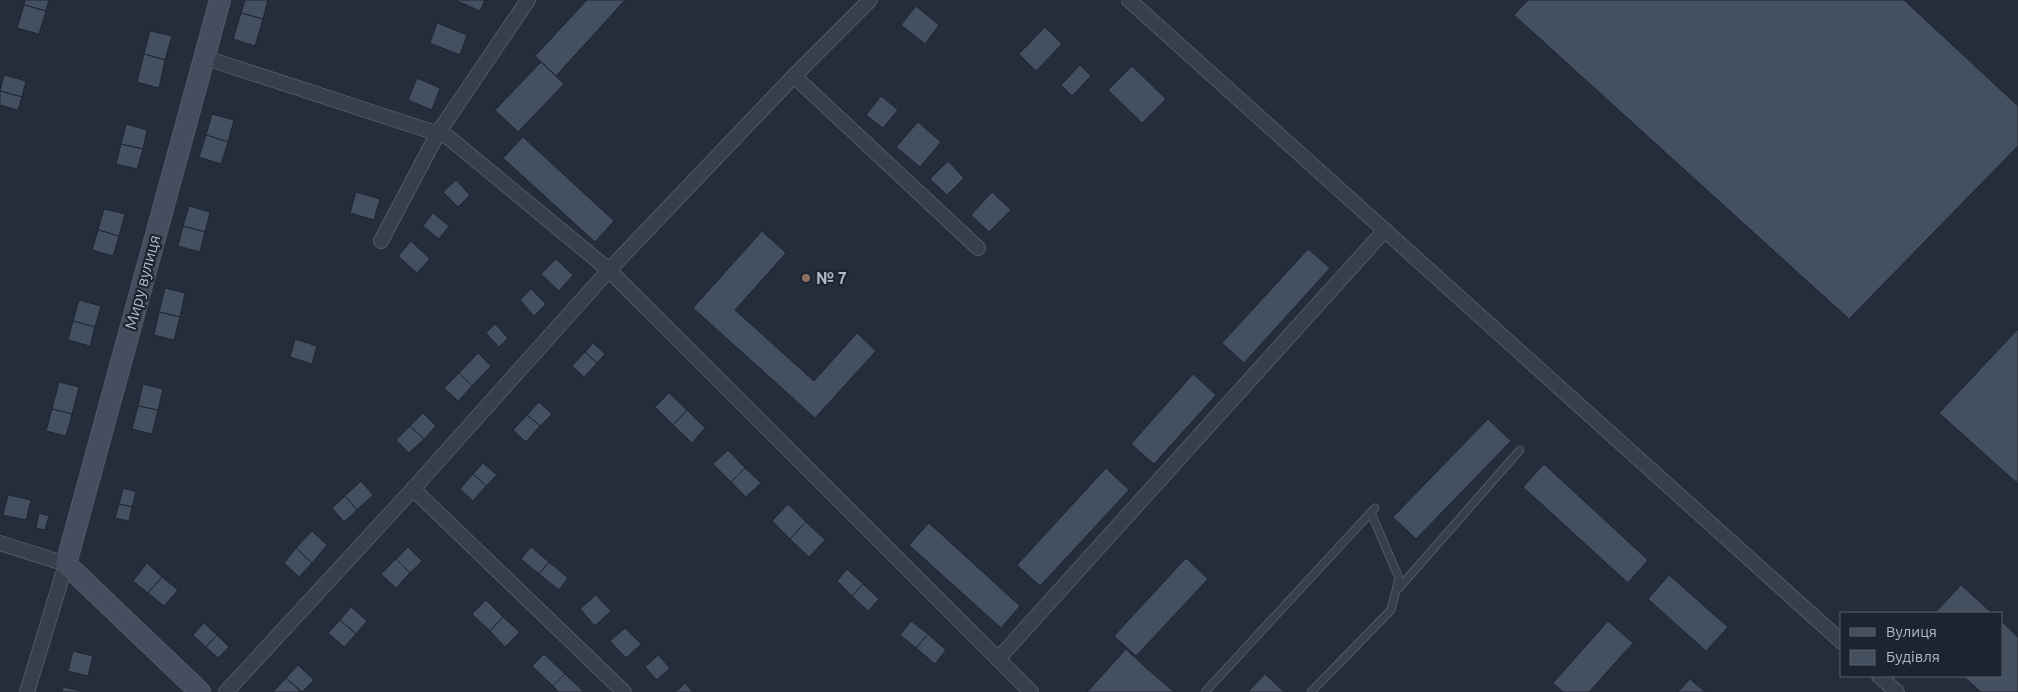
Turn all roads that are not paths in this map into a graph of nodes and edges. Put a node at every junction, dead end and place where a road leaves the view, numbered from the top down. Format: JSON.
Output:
{"nodes":[{"id":1,"x":220,"y":0,"type":"edge"},
{"id":2,"x":528,"y":0,"type":"edge"},
{"id":3,"x":870,"y":0,"type":"edge"},
{"id":4,"x":1129,"y":0,"type":"edge"},
{"id":5,"x":203,"y":57,"type":"junction"},
{"id":6,"x":794,"y":76,"type":"junction"},
{"id":7,"x":438,"y":133,"type":"junction"},
{"id":8,"x":1385,"y":230,"type":"junction"},
{"id":9,"x":381,"y":241,"type":"dead end"},
{"id":10,"x":978,"y":248,"type":"dead end"},
{"id":11,"x":609,"y":270,"type":"junction"},
{"id":12,"x":1520,"y":450,"type":"dead end"},
{"id":13,"x":414,"y":489,"type":"junction"},
{"id":14,"x":0,"y":543,"type":"edge"},
{"id":15,"x":66,"y":564,"type":"junction"},
{"id":16,"x":1396,"y":591,"type":"junction"},
{"id":17,"x":1840,"y":640,"type":"edge"},
{"id":18,"x":998,"y":660,"type":"junction"},
{"id":19,"x":1880,"y":677,"type":"edge"},
{"id":20,"x":27,"y":692,"type":"edge"},
{"id":21,"x":200,"y":692,"type":"edge"},
{"id":22,"x":226,"y":692,"type":"edge"},
{"id":23,"x":624,"y":692,"type":"edge"},
{"id":24,"x":1031,"y":692,"type":"edge"},
{"id":25,"x":1205,"y":692,"type":"edge"},
{"id":26,"x":1311,"y":692,"type":"edge"},
{"id":27,"x":1897,"y":692,"type":"edge"}],
"edges":[{"from":1,"to":5,"type":"main road","name":"Миру вулиця"},
{"from":2,"to":7,"type":"street"},
{"from":3,"to":6,"type":"street"},
{"from":4,"to":8,"type":"street"},
{"from":5,"to":7,"type":"street"},
{"from":5,"to":15,"type":"main road","name":"Миру вулиця"},
{"from":6,"to":10,"type":"street"},
{"from":6,"to":11,"type":"street"},
{"from":7,"to":9,"type":"street"},
{"from":7,"to":11,"type":"street"},
{"from":8,"to":17,"type":"street"},
{"from":8,"to":18,"type":"street"},
{"from":11,"to":13,"type":"street"},
{"from":11,"to":18,"type":"street"},
{"from":12,"to":16,"type":"lane"},
{"from":13,"to":22,"type":"street"},
{"from":13,"to":23,"type":"street"},
{"from":14,"to":15,"type":"street"},
{"from":15,"to":20,"type":"street"},
{"from":15,"to":21,"type":"main road"},
{"from":16,"to":25,"type":"lane"},
{"from":16,"to":26,"type":"lane"},
{"from":18,"to":24,"type":"street"},
{"from":19,"to":27,"type":"street"}]}
